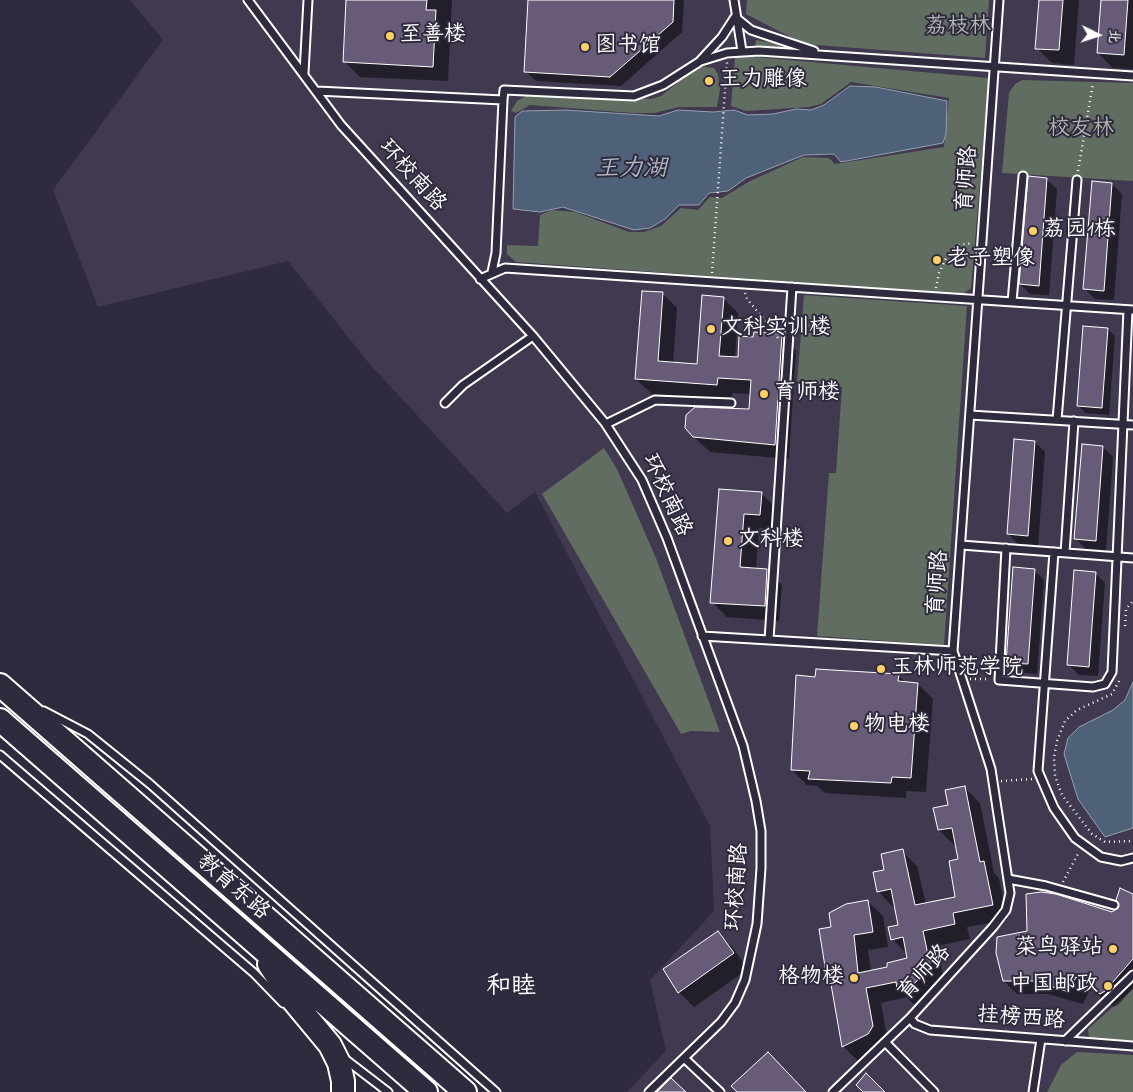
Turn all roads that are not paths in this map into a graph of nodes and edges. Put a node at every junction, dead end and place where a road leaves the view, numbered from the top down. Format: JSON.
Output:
{"nodes":[{"id":1,"x":248,"y":0,"type":"edge"},
{"id":2,"x":308,"y":0,"type":"edge"},
{"id":3,"x":732,"y":0,"type":"edge"},
{"id":4,"x":999,"y":0,"type":"edge"},
{"id":5,"x":736,"y":16,"type":"junction"},
{"id":6,"x":742,"y":51,"type":"junction"},
{"id":7,"x":821,"y":54,"type":"junction"},
{"id":8,"x":699,"y":62,"type":"junction"},
{"id":9,"x":994,"y":68,"type":"junction"},
{"id":10,"x":304,"y":73,"type":"junction"},
{"id":11,"x":1133,"y":76,"type":"edge"},
{"id":12,"x":317,"y":91,"type":"junction"},
{"id":13,"x":503,"y":100,"type":"junction"},
{"id":14,"x":1023,"y":176,"type":"dead end"},
{"id":15,"x":1077,"y":180,"type":"road end"},
{"id":16,"x":492,"y":272,"type":"junction"},
{"id":17,"x":480,"y":279,"type":"junction"},
{"id":18,"x":792,"y":287,"type":"junction"},
{"id":19,"x":978,"y":300,"type":"junction"},
{"id":20,"x":1012,"y":302,"type":"junction"},
{"id":21,"x":1067,"y":306,"type":"junction"},
{"id":22,"x":1131,"y":310,"type":"edge"},
{"id":23,"x":533,"y":336,"type":"junction"},
{"id":24,"x":445,"y":403,"type":"dead end"},
{"id":25,"x":731,"y":403,"type":"dead end"},
{"id":26,"x":970,"y":415,"type":"junction"},
{"id":27,"x":1057,"y":420,"type":"junction"},
{"id":28,"x":1074,"y":421,"type":"junction"},
{"id":29,"x":606,"y":424,"type":"junction"},
{"id":30,"x":1122,"y":424,"type":"junction"},
{"id":31,"x":1133,"y":425,"type":"edge"},
{"id":32,"x":960,"y":544,"type":"junction"},
{"id":33,"x":1006,"y":548,"type":"junction"},
{"id":34,"x":1054,"y":552,"type":"junction"},
{"id":35,"x":1065,"y":553,"type":"junction"},
{"id":36,"x":1117,"y":557,"type":"junction"},
{"id":37,"x":1133,"y":558,"type":"edge"},
{"id":38,"x":702,"y":636,"type":"junction"},
{"id":39,"x":769,"y":640,"type":"junction"},
{"id":40,"x":953,"y":651,"type":"junction"},
{"id":41,"x":1045,"y":682,"type":"junction"},
{"id":42,"x":6,"y":690,"type":"edge"},
{"id":43,"x":0,"y":720,"type":"edge"},
{"id":44,"x":0,"y":755,"type":"edge"},
{"id":45,"x":1133,"y":858,"type":"edge"},
{"id":46,"x":1008,"y":879,"type":"junction"},
{"id":47,"x":1114,"y":905,"type":"dead end"},
{"id":48,"x":253,"y":940,"type":"junction"},
{"id":49,"x":1133,"y":975,"type":"edge"},
{"id":50,"x":910,"y":1018,"type":"junction"},
{"id":51,"x":1041,"y":1039,"type":"junction"},
{"id":52,"x":1065,"y":1041,"type":"junction"},
{"id":53,"x":885,"y":1042,"type":"junction"},
{"id":54,"x":324,"y":1043,"type":"junction"},
{"id":55,"x":1133,"y":1046,"type":"edge"},
{"id":56,"x":684,"y":1058,"type":"junction"},
{"id":57,"x":338,"y":1083,"type":"edge"},
{"id":58,"x":388,"y":1092,"type":"edge"},
{"id":59,"x":426,"y":1092,"type":"edge"},
{"id":60,"x":464,"y":1092,"type":"edge"},
{"id":61,"x":496,"y":1092,"type":"edge"},
{"id":62,"x":649,"y":1092,"type":"edge"},
{"id":63,"x":720,"y":1092,"type":"edge"},
{"id":64,"x":832,"y":1092,"type":"edge"},
{"id":65,"x":934,"y":1092,"type":"edge"},
{"id":66,"x":1033,"y":1092,"type":"edge"}],
"edges":[{"from":1,"to":10,"type":"lane","name":"环校南路"},
{"from":2,"to":10,"type":"lane"},
{"from":3,"to":5,"type":"lane"},
{"from":4,"to":9,"type":"lane","name":"育师路"},
{"from":5,"to":6,"type":"lane"},
{"from":5,"to":7,"type":"lane"},
{"from":5,"to":8,"type":"lane"},
{"from":6,"to":7,"type":"lane"},
{"from":6,"to":8,"type":"lane"},
{"from":7,"to":9,"type":"lane"},
{"from":8,"to":13,"type":"lane"},
{"from":9,"to":11,"type":"lane"},
{"from":9,"to":19,"type":"lane","name":"育师路"},
{"from":10,"to":12,"type":"lane","name":"环校南路"},
{"from":12,"to":13,"type":"lane"},
{"from":12,"to":17,"type":"lane","name":"环校南路"},
{"from":13,"to":16,"type":"lane"},
{"from":14,"to":20,"type":"lane"},
{"from":15,"to":21,"type":"lane"},
{"from":16,"to":17,"type":"lane"},
{"from":16,"to":18,"type":"lane"},
{"from":17,"to":23,"type":"lane","name":"环校南路"},
{"from":18,"to":19,"type":"lane"},
{"from":18,"to":39,"type":"lane"},
{"from":19,"to":20,"type":"lane"},
{"from":19,"to":26,"type":"lane","name":"育师路"},
{"from":20,"to":21,"type":"lane"},
{"from":21,"to":22,"type":"lane"},
{"from":21,"to":27,"type":"lane"},
{"from":22,"to":30,"type":"lane"},
{"from":23,"to":24,"type":"lane"},
{"from":23,"to":29,"type":"lane","name":"环校南路"},
{"from":25,"to":29,"type":"lane"},
{"from":26,"to":27,"type":"lane"},
{"from":26,"to":32,"type":"lane","name":"育师路"},
{"from":27,"to":28,"type":"lane"},
{"from":28,"to":30,"type":"lane"},
{"from":28,"to":35,"type":"lane"},
{"from":29,"to":38,"type":"lane","name":"环校南路"},
{"from":30,"to":31,"type":"lane"},
{"from":30,"to":36,"type":"lane"},
{"from":32,"to":33,"type":"lane"},
{"from":32,"to":40,"type":"lane","name":"育师路"},
{"from":33,"to":34,"type":"lane"},
{"from":33,"to":41,"type":"lane"},
{"from":34,"to":35,"type":"lane"},
{"from":34,"to":41,"type":"lane"},
{"from":35,"to":36,"type":"lane"},
{"from":36,"to":37,"type":"lane"},
{"from":36,"to":41,"type":"lane"},
{"from":38,"to":39,"type":"lane"},
{"from":38,"to":56,"type":"lane","name":"环校南路"},
{"from":39,"to":40,"type":"lane"},
{"from":40,"to":46,"type":"lane","name":"育师路"},
{"from":41,"to":45,"type":"lane"},
{"from":42,"to":60,"type":"main road","name":"教育东路"},
{"from":42,"to":61,"type":"lane"},
{"from":43,"to":48,"type":"main road","name":"教育东路"},
{"from":44,"to":54,"type":"lane"},
{"from":46,"to":47,"type":"lane"},
{"from":46,"to":50,"type":"lane","name":"育师路"},
{"from":48,"to":54,"type":"main road"},
{"from":48,"to":59,"type":"main road","name":"教育东路"},
{"from":49,"to":52,"type":"lane"},
{"from":50,"to":51,"type":"lane","name":"挂榜西路"},
{"from":50,"to":53,"type":"lane","name":"育师路"},
{"from":51,"to":52,"type":"lane","name":"挂榜西路"},
{"from":51,"to":66,"type":"lane"},
{"from":52,"to":55,"type":"lane","name":"挂榜西路"},
{"from":53,"to":64,"type":"lane","name":"育师路"},
{"from":53,"to":65,"type":"lane"},
{"from":54,"to":57,"type":"main road"},
{"from":54,"to":58,"type":"lane"},
{"from":56,"to":62,"type":"lane","name":"环校南路"},
{"from":56,"to":63,"type":"lane"}]}
